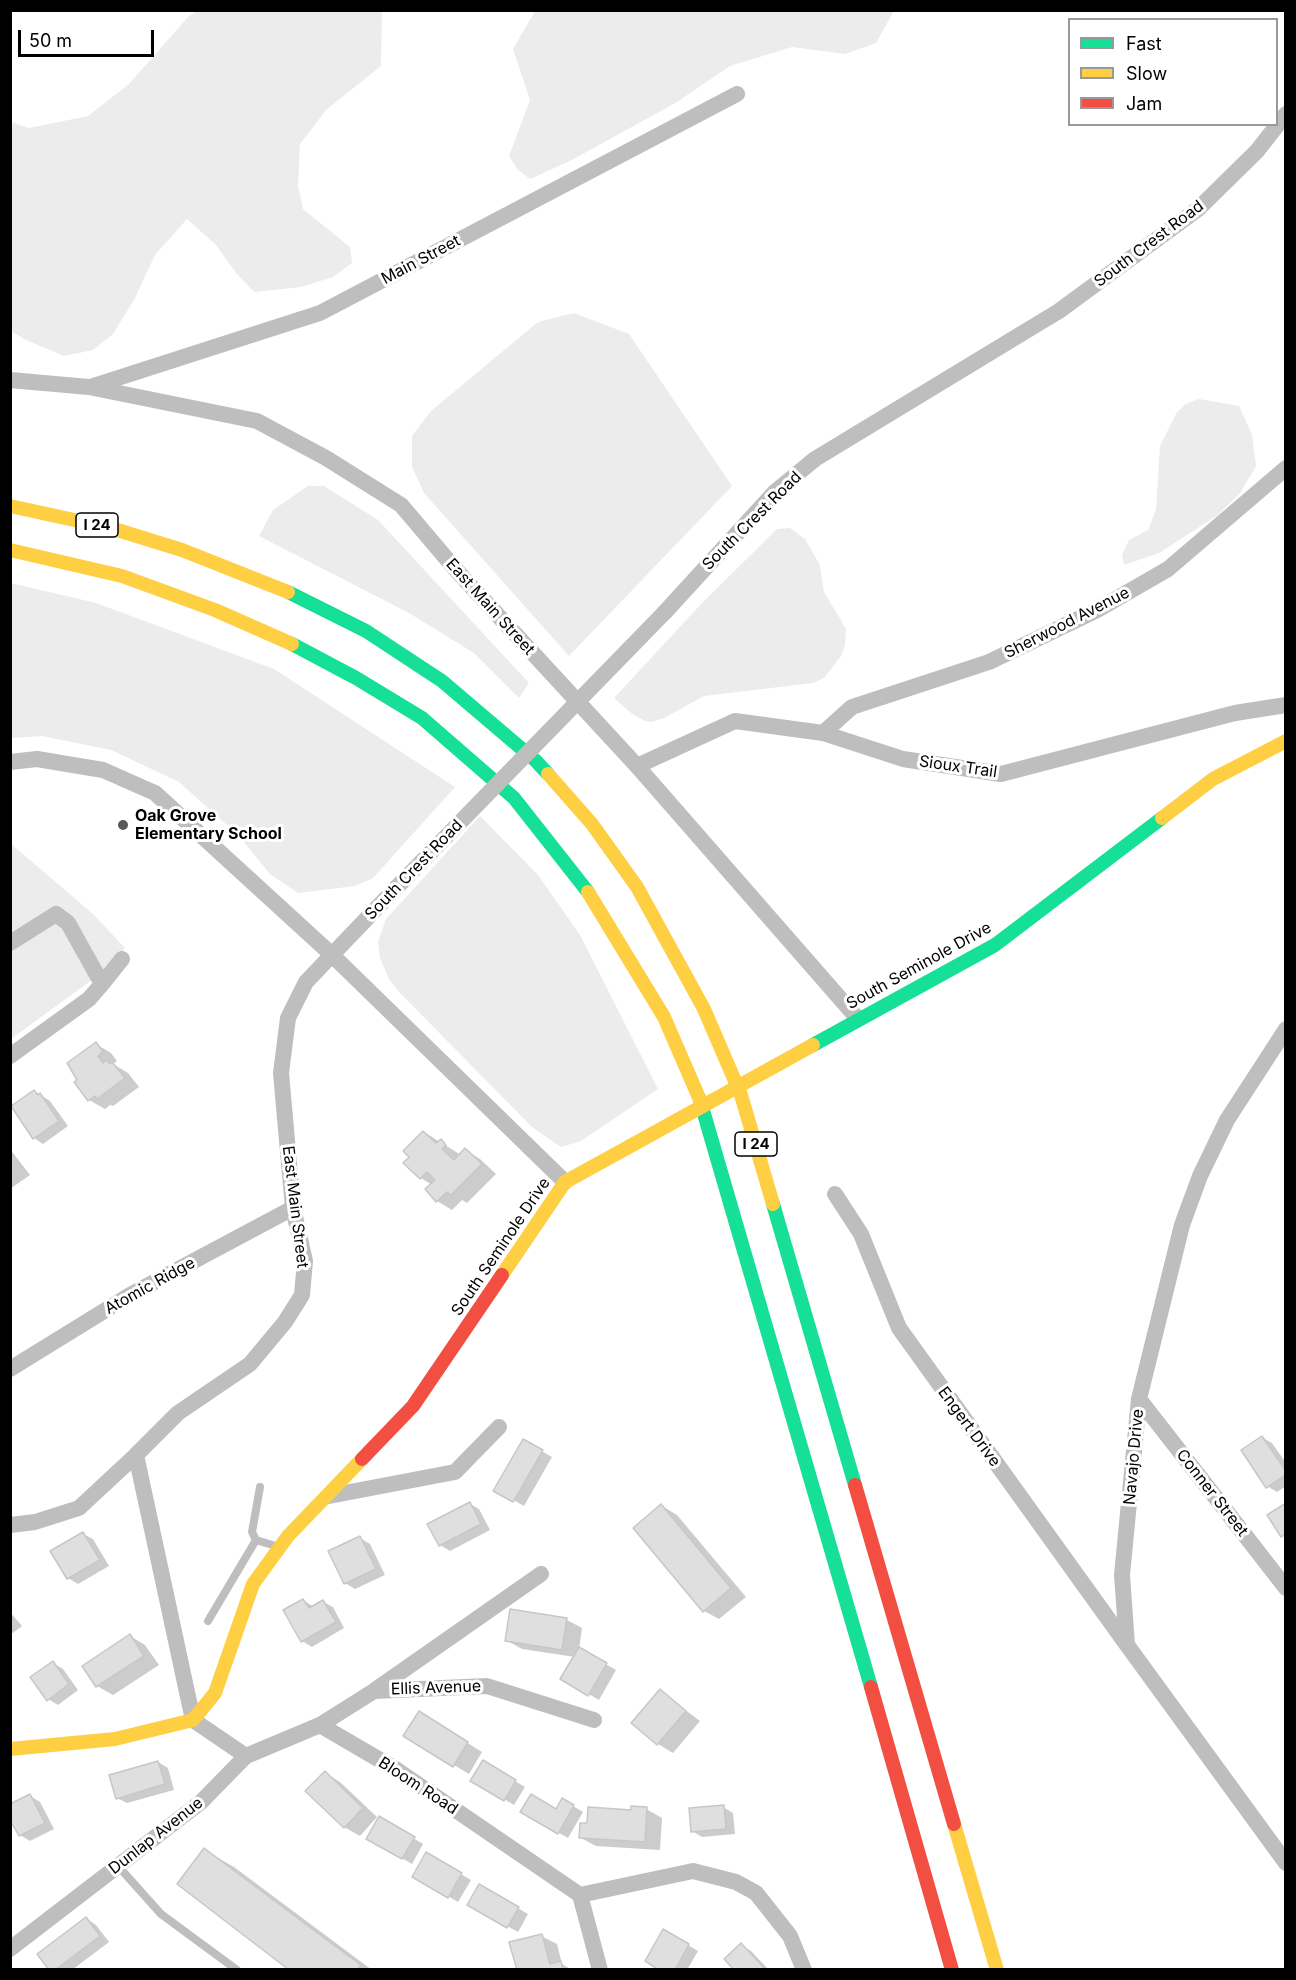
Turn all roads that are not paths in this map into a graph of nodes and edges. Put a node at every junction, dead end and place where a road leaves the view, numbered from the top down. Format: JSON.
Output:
{"nodes":[{"id":1,"x":737,"y":94,"type":"dead end"},
{"id":2,"x":1277,"y":126,"type":"edge"},
{"id":3,"x":10,"y":380,"type":"edge"},
{"id":4,"x":89,"y":387,"type":"junction"},
{"id":5,"x":1286,"y":468,"type":"edge"},
{"id":6,"x":10,"y":506,"type":"edge"},
{"id":7,"x":10,"y":549,"type":"edge"},
{"id":8,"x":1286,"y":705,"type":"edge"},
{"id":9,"x":823,"y":733,"type":"junction"},
{"id":10,"x":1286,"y":741,"type":"edge"},
{"id":11,"x":10,"y":762,"type":"edge"},
{"id":12,"x":638,"y":766,"type":"junction"},
{"id":13,"x":10,"y":943,"type":"edge"},
{"id":14,"x":331,"y":954,"type":"junction"},
{"id":15,"x":122,"y":959,"type":"dead end"},
{"id":16,"x":102,"y":984,"type":"junction"},
{"id":17,"x":858,"y":1019,"type":"junction"},
{"id":18,"x":1286,"y":1029,"type":"edge"},
{"id":19,"x":10,"y":1056,"type":"edge"},
{"id":20,"x":565,"y":1182,"type":"junction"},
{"id":21,"x":835,"y":1194,"type":"dead end"},
{"id":22,"x":293,"y":1208,"type":"junction"},
{"id":23,"x":10,"y":1369,"type":"edge"},
{"id":24,"x":1139,"y":1399,"type":"junction"},
{"id":25,"x":499,"y":1426,"type":"dead end"},
{"id":26,"x":136,"y":1455,"type":"junction"},
{"id":27,"x":260,"y":1487,"type":"dead end"},
{"id":28,"x":329,"y":1496,"type":"junction"},
{"id":29,"x":10,"y":1525,"type":"edge"},
{"id":30,"x":256,"y":1540,"type":"junction"},
{"id":31,"x":280,"y":1548,"type":"junction"},
{"id":32,"x":541,"y":1574,"type":"dead end"},
{"id":33,"x":1286,"y":1588,"type":"edge"},
{"id":34,"x":208,"y":1620,"type":"dead end"},
{"id":35,"x":1126,"y":1645,"type":"junction"},
{"id":36,"x":374,"y":1690,"type":"junction"},
{"id":37,"x":194,"y":1720,"type":"junction"},
{"id":38,"x":594,"y":1720,"type":"dead end"},
{"id":39,"x":320,"y":1725,"type":"junction"},
{"id":40,"x":10,"y":1749,"type":"edge"},
{"id":41,"x":246,"y":1756,"type":"junction"},
{"id":42,"x":1286,"y":1863,"type":"edge"},
{"id":43,"x":118,"y":1866,"type":"junction"},
{"id":44,"x":580,"y":1895,"type":"junction"},
{"id":45,"x":10,"y":1949,"type":"edge"},
{"id":46,"x":237,"y":1970,"type":"edge"},
{"id":47,"x":600,"y":1970,"type":"edge"},
{"id":48,"x":804,"y":1970,"type":"edge"},
{"id":49,"x":952,"y":1970,"type":"edge"},
{"id":50,"x":997,"y":1970,"type":"edge"}],
"edges":[{"from":1,"to":4,"type":"street","name":"Main Street"},
{"from":2,"to":14,"type":"street","name":"South Crest Road","bridge":true},
{"from":3,"to":4,"type":"street","name":"East Main Street"},
{"from":4,"to":12,"type":"street","name":"East Main Street"},
{"from":5,"to":9,"type":"street","name":"Sherwood Avenue"},
{"from":6,"to":50,"type":"main road","number":"I 24"},
{"from":7,"to":49,"type":"main road","number":"I 24"},
{"from":8,"to":9,"type":"street","name":"Sioux Trail"},
{"from":9,"to":12,"type":"street","name":"Sioux Trail"},
{"from":10,"to":17,"type":"main road","name":"South Seminole Drive"},
{"from":11,"to":14,"type":"street"},
{"from":12,"to":17,"type":"street","name":"East Main Street"},
{"from":13,"to":16,"type":"street"},
{"from":14,"to":20,"type":"street"},
{"from":14,"to":22,"type":"street","name":"East Main Street"},
{"from":15,"to":16,"type":"street"},
{"from":16,"to":19,"type":"street"},
{"from":17,"to":20,"type":"main road","name":"South Seminole Drive","bridge":true},
{"from":18,"to":24,"type":"street","name":"Navajo Drive"},
{"from":20,"to":28,"type":"main road","name":"South Seminole Drive"},
{"from":21,"to":35,"type":"street","name":"Engert Drive"},
{"from":22,"to":23,"type":"street","name":"Atomic Ridge"},
{"from":22,"to":26,"type":"street","name":"East Main Street"},
{"from":24,"to":33,"type":"street","name":"Conner Street"},
{"from":24,"to":35,"type":"street","name":"Navajo Drive"},
{"from":25,"to":28,"type":"street"},
{"from":26,"to":29,"type":"street","name":"East Main Street"},
{"from":26,"to":37,"type":"street"},
{"from":27,"to":30,"type":"lane"},
{"from":28,"to":31,"type":"main road","name":"South Seminole Drive"},
{"from":30,"to":31,"type":"lane"},
{"from":30,"to":34,"type":"lane"},
{"from":31,"to":37,"type":"main road","name":"South Seminole Drive"},
{"from":32,"to":36,"type":"street"},
{"from":35,"to":42,"type":"street"},
{"from":36,"to":38,"type":"street","name":"Ellis Avenue"},
{"from":36,"to":39,"type":"street","name":"Ellis Avenue"},
{"from":37,"to":40,"type":"main road"},
{"from":37,"to":41,"type":"street"},
{"from":39,"to":41,"type":"street"},
{"from":39,"to":44,"type":"street","name":"Bloom Road"},
{"from":41,"to":43,"type":"street","name":"Dunlap Avenue"},
{"from":43,"to":45,"type":"street","name":"Dunlap Avenue"},
{"from":43,"to":46,"type":"lane"},
{"from":44,"to":47,"type":"street"},
{"from":44,"to":48,"type":"street"}]}
